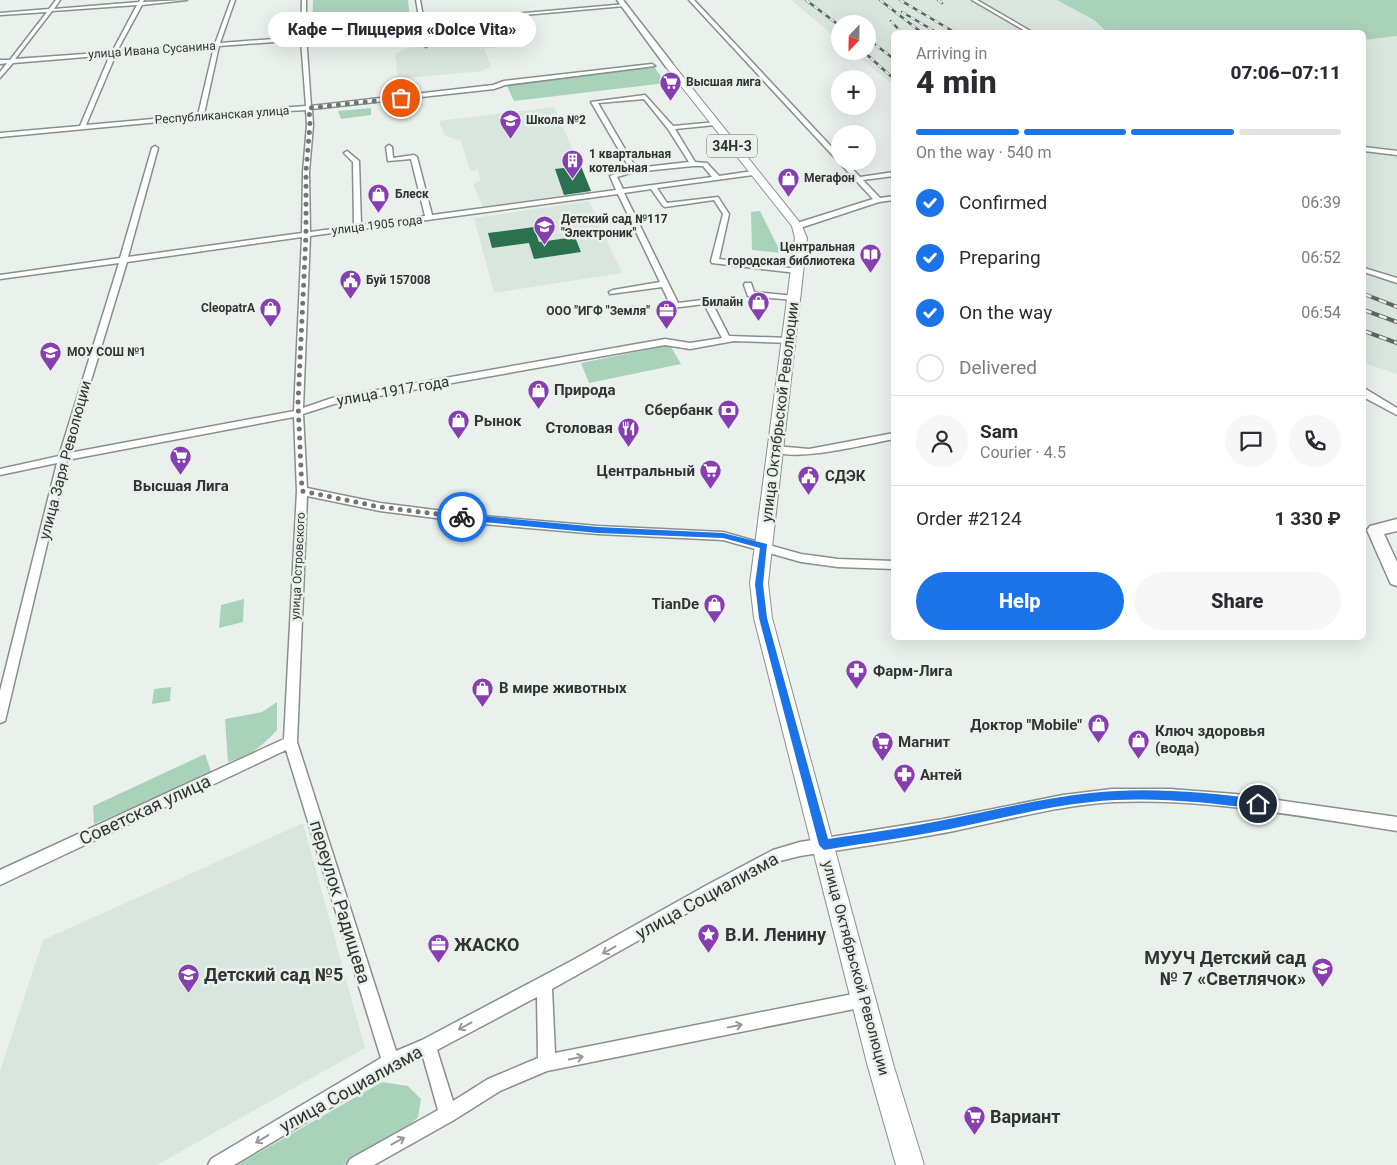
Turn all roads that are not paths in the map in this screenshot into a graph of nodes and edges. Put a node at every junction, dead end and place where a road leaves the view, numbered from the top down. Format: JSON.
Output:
{"nodes":[{"id":1,"x":58,"y":0,"type":"edge"},
{"id":2,"x":185,"y":0,"type":"edge"},
{"id":3,"x":233,"y":0,"type":"edge"},
{"id":4,"x":304,"y":0,"type":"edge"},
{"id":5,"x":418,"y":0,"type":"edge"},
{"id":6,"x":691,"y":0,"type":"edge"},
{"id":7,"x":974,"y":0,"type":"edge"},
{"id":8,"x":140,"y":2,"type":"edge"},
{"id":9,"x":622,"y":3,"type":"edge"},
{"id":10,"x":50,"y":11,"type":"junction"},
{"id":11,"x":0,"y":14,"type":"edge"},
{"id":12,"x":420,"y":24,"type":"junction"},
{"id":13,"x":1026,"y":30,"type":"edge"},
{"id":14,"x":304,"y":36,"type":"junction"},
{"id":15,"x":217,"y":45,"type":"junction"},
{"id":16,"x":426,"y":45,"type":"dead end"},
{"id":17,"x":114,"y":52,"type":"junction"},
{"id":18,"x":10,"y":61,"type":"junction"},
{"id":19,"x":0,"y":62,"type":"edge"},
{"id":20,"x":669,"y":65,"type":"joint"},
{"id":21,"x":652,"y":66,"type":"dead end"},
{"id":22,"x":0,"y":76,"type":"edge"},
{"id":23,"x":309,"y":108,"type":"junction"},
{"id":24,"x":201,"y":115,"type":"junction"},
{"id":25,"x":715,"y":123,"type":"junction"},
{"id":26,"x":82,"y":127,"type":"junction"},
{"id":27,"x":671,"y":128,"type":"junction"},
{"id":28,"x":0,"y":135,"type":"edge"},
{"id":29,"x":389,"y":147,"type":"dead end"},
{"id":30,"x":154,"y":148,"type":"dead end"},
{"id":31,"x":1366,"y":149,"type":"edge"},
{"id":32,"x":831,"y":150,"type":"edge"},
{"id":33,"x":348,"y":153,"type":"dead end"},
{"id":34,"x":1397,"y":153,"type":"edge"},
{"id":35,"x":693,"y":164,"type":"junction"},
{"id":36,"x":634,"y":170,"type":"junction"},
{"id":37,"x":850,"y":170,"type":"edge"},
{"id":38,"x":753,"y":172,"type":"junction"},
{"id":39,"x":891,"y":174,"type":"edge"},
{"id":40,"x":717,"y":178,"type":"junction"},
{"id":41,"x":858,"y":179,"type":"junction"},
{"id":42,"x":653,"y":186,"type":"junction"},
{"id":43,"x":620,"y":191,"type":"junction"},
{"id":44,"x":891,"y":198,"type":"edge"},
{"id":45,"x":878,"y":200,"type":"junction"},
{"id":46,"x":430,"y":218,"type":"junction"},
{"id":47,"x":797,"y":226,"type":"junction"},
{"id":48,"x":358,"y":227,"type":"junction"},
{"id":49,"x":306,"y":234,"type":"junction"},
{"id":50,"x":124,"y":259,"type":"junction"},
{"id":51,"x":797,"y":271,"type":"junction"},
{"id":52,"x":1366,"y":271,"type":"edge"},
{"id":53,"x":0,"y":276,"type":"edge"},
{"id":54,"x":1397,"y":281,"type":"edge"},
{"id":55,"x":663,"y":284,"type":"junction"},
{"id":56,"x":748,"y":285,"type":"dead end"},
{"id":57,"x":613,"y":292,"type":"dead end"},
{"id":58,"x":794,"y":298,"type":"junction"},
{"id":59,"x":727,"y":340,"type":"junction"},
{"id":60,"x":789,"y":341,"type":"junction"},
{"id":61,"x":1366,"y":394,"type":"edge"},
{"id":62,"x":1397,"y":412,"type":"edge"},
{"id":63,"x":298,"y":413,"type":"junction"},
{"id":64,"x":891,"y":437,"type":"edge"},
{"id":65,"x":776,"y":449,"type":"junction"},
{"id":66,"x":63,"y":458,"type":"junction"},
{"id":67,"x":0,"y":472,"type":"edge"},
{"id":68,"x":302,"y":491,"type":"junction"},
{"id":69,"x":1397,"y":525,"type":"edge"},
{"id":70,"x":1369,"y":530,"type":"edge"},
{"id":71,"x":764,"y":546,"type":"junction"},
{"id":72,"x":891,"y":565,"type":"edge"},
{"id":73,"x":1397,"y":580,"type":"edge"},
{"id":74,"x":0,"y":717,"type":"edge"},
{"id":75,"x":290,"y":742,"type":"junction"},
{"id":76,"x":1397,"y":824,"type":"edge"},
{"id":77,"x":824,"y":845,"type":"junction"},
{"id":78,"x":0,"y":878,"type":"edge"},
{"id":79,"x":544,"y":984,"type":"junction"},
{"id":80,"x":863,"y":1000,"type":"junction"},
{"id":81,"x":428,"y":1046,"type":"junction"},
{"id":82,"x":391,"y":1062,"type":"junction"},
{"id":83,"x":547,"y":1063,"type":"junction"},
{"id":84,"x":448,"y":1114,"type":"junction"},
{"id":85,"x":217,"y":1165,"type":"edge"},
{"id":86,"x":356,"y":1165,"type":"edge"},
{"id":87,"x":910,"y":1165,"type":"edge"}],
"edges":[{"from":1,"to":10,"type":"street"},
{"from":2,"to":8,"type":"street"},
{"from":3,"to":15,"type":"street"},
{"from":4,"to":14,"type":"street","name":"улица Островского"},
{"from":5,"to":12,"type":"street"},
{"from":6,"to":32,"type":"street"},
{"from":7,"to":13,"type":"street"},
{"from":8,"to":10,"type":"street"},
{"from":8,"to":17,"type":"street"},
{"from":9,"to":12,"type":"street","name":"улица Ивана Сусанина"},
{"from":9,"to":20,"type":"street","number":"34Н-3"},
{"from":10,"to":11,"type":"street"},
{"from":10,"to":18,"type":"street"},
{"from":12,"to":14,"type":"street","name":"улица Ивана Сусанина"},
{"from":12,"to":16,"type":"street"},
{"from":14,"to":15,"type":"street","name":"улица Ивана Сусанина"},
{"from":14,"to":23,"type":"street","name":"улица Островского"},
{"from":15,"to":17,"type":"street","name":"улица Ивана Сусанина"},
{"from":15,"to":24,"type":"street"},
{"from":17,"to":18,"type":"street","name":"улица Ивана Сусанина"},
{"from":17,"to":26,"type":"street"},
{"from":18,"to":19,"type":"street","name":"улица Ивана Сусанина"},
{"from":18,"to":22,"type":"street"},
{"from":20,"to":25,"type":"main road","number":"34Н-3"},
{"from":21,"to":23,"type":"street","name":"Республиканская улица"},
{"from":23,"to":24,"type":"street","name":"Республиканская улица"},
{"from":23,"to":49,"type":"street","name":"улица Островского"},
{"from":24,"to":26,"type":"street","name":"Республиканская улица"},
{"from":25,"to":27,"type":"street"},
{"from":25,"to":38,"type":"main road","number":"34Н-3"},
{"from":26,"to":28,"type":"street","name":"Республиканская улица"},
{"from":27,"to":35,"type":"street"},
{"from":27,"to":36,"type":"street"},
{"from":29,"to":46,"type":"street"},
{"from":30,"to":50,"type":"street","name":"улица Заря Революции"},
{"from":31,"to":34,"type":"street"},
{"from":33,"to":48,"type":"street"},
{"from":35,"to":36,"type":"street"},
{"from":35,"to":40,"type":"street"},
{"from":36,"to":43,"type":"street"},
{"from":37,"to":41,"type":"street"},
{"from":38,"to":40,"type":"street","name":"улица 1905 года"},
{"from":38,"to":47,"type":"main road","number":"34Н-3"},
{"from":39,"to":41,"type":"street"},
{"from":40,"to":42,"type":"street","name":"улица 1905 года"},
{"from":41,"to":45,"type":"street"},
{"from":42,"to":43,"type":"street","name":"улица 1905 года"},
{"from":42,"to":51,"type":"street"},
{"from":43,"to":46,"type":"street","name":"улица 1905 года"},
{"from":43,"to":55,"type":"street"},
{"from":44,"to":45,"type":"street"},
{"from":45,"to":47,"type":"street"},
{"from":46,"to":48,"type":"street","name":"улица 1905 года"},
{"from":47,"to":51,"type":"main road","name":"улица Октябрьской Революции"},
{"from":48,"to":49,"type":"street","name":"улица 1905 года"},
{"from":49,"to":50,"type":"street","name":"улица 1905 года"},
{"from":49,"to":63,"type":"street","name":"улица Островского"},
{"from":50,"to":53,"type":"street","name":"улица 1905 года"},
{"from":50,"to":66,"type":"street","name":"улица Заря Революции"},
{"from":51,"to":58,"type":"main road","name":"улица Октябрьской Революции"},
{"from":52,"to":54,"type":"street"},
{"from":55,"to":57,"type":"street"},
{"from":55,"to":59,"type":"street"},
{"from":56,"to":58,"type":"street"},
{"from":58,"to":60,"type":"main road","name":"улица Октябрьской Революции"},
{"from":59,"to":60,"type":"street","name":"улица 1917 года"},
{"from":59,"to":63,"type":"street","name":"улица 1917 года"},
{"from":60,"to":65,"type":"main road","name":"улица Октябрьской Революции"},
{"from":61,"to":62,"type":"street"},
{"from":63,"to":66,"type":"street","name":"улица 1917 года"},
{"from":63,"to":68,"type":"street","name":"улица Островского"},
{"from":64,"to":65,"type":"street"},
{"from":65,"to":71,"type":"main road","name":"улица Октябрьской Революции"},
{"from":66,"to":67,"type":"street","name":"улица 1917 года"},
{"from":66,"to":74,"type":"street","name":"улица Заря Революции"},
{"from":68,"to":71,"type":"street"},
{"from":68,"to":75,"type":"street","name":"улица Островского"},
{"from":69,"to":70,"type":"street"},
{"from":70,"to":73,"type":"street"},
{"from":71,"to":72,"type":"street"},
{"from":71,"to":77,"type":"main road","name":"улица Октябрьской Революции"},
{"from":75,"to":78,"type":"street","name":"Советская улица"},
{"from":75,"to":82,"type":"street","name":"переулок Радищева"},
{"from":76,"to":77,"type":"street","name":"улица Социализма"},
{"from":77,"to":79,"type":"street","name":"улица Социализма","one_way":true},
{"from":77,"to":80,"type":"main road","name":"улица Октябрьской Революции"},
{"from":79,"to":81,"type":"street","name":"улица Социализма","one_way":true},
{"from":79,"to":83,"type":"street"},
{"from":83,"to":80,"type":"street","one_way":true},
{"from":80,"to":87,"type":"main road","name":"улица Октябрьской Революции"},
{"from":81,"to":82,"type":"street","name":"улица Социализма"},
{"from":81,"to":84,"type":"street"},
{"from":82,"to":85,"type":"street","name":"улица Социализма","one_way":true},
{"from":83,"to":84,"type":"street"},
{"from":86,"to":84,"type":"street","one_way":true}]}
